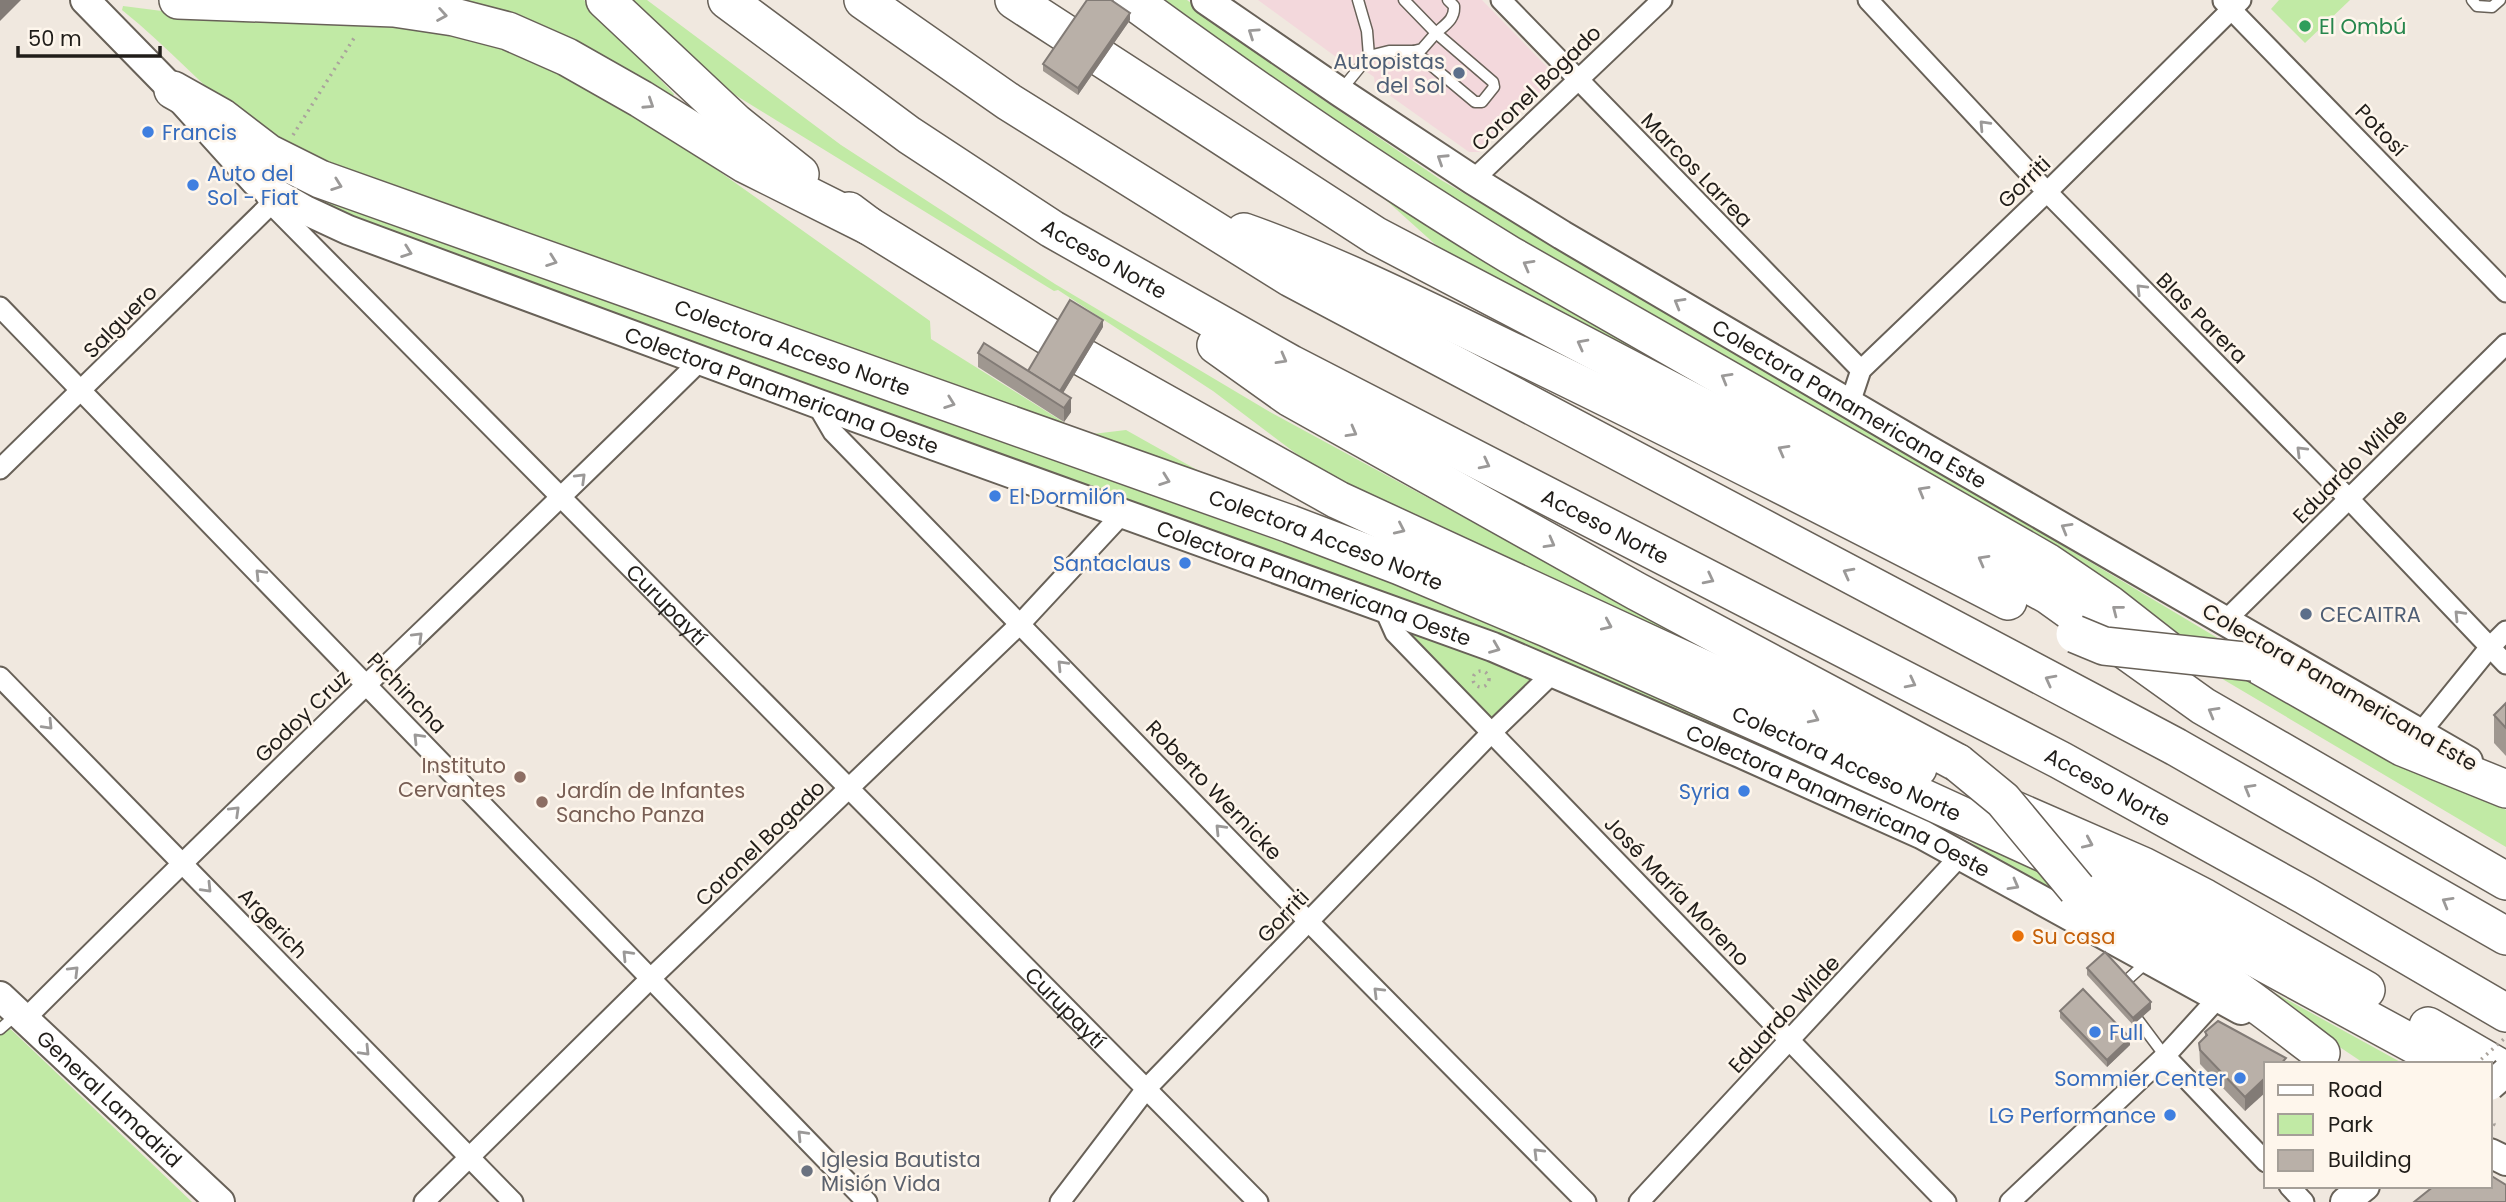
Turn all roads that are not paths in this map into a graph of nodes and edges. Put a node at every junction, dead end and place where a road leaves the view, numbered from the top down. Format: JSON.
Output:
{"nodes":[{"id":1,"x":85,"y":0,"type":"edge"},
{"id":2,"x":178,"y":0,"type":"edge"},
{"id":3,"x":605,"y":0,"type":"edge"},
{"id":4,"x":727,"y":0,"type":"edge"},
{"id":5,"x":863,"y":0,"type":"edge"},
{"id":6,"x":1132,"y":0,"type":"edge"},
{"id":7,"x":1206,"y":0,"type":"edge"},
{"id":8,"x":1359,"y":0,"type":"edge"},
{"id":9,"x":1404,"y":0,"type":"edge"},
{"id":10,"x":1448,"y":0,"type":"edge"},
{"id":11,"x":1501,"y":0,"type":"edge"},
{"id":12,"x":1662,"y":0,"type":"edge"},
{"id":13,"x":1868,"y":0,"type":"edge"},
{"id":14,"x":2472,"y":0,"type":"edge"},
{"id":15,"x":2500,"y":0,"type":"edge"},
{"id":16,"x":1014,"y":1,"type":"edge"},
{"id":17,"x":2232,"y":3,"type":"edge"},
{"id":18,"x":1436,"y":33,"type":"junction"},
{"id":19,"x":1068,"y":35,"type":"edge"},
{"id":20,"x":1414,"y":51,"type":"junction"},
{"id":21,"x":1369,"y":56,"type":"junction"},
{"id":22,"x":1103,"y":59,"type":"edge"},
{"id":23,"x":1577,"y":79,"type":"junction"},
{"id":24,"x":173,"y":90,"type":"junction"},
{"id":25,"x":1339,"y":92,"type":"junction"},
{"id":26,"x":1473,"y":180,"type":"junction"},
{"id":27,"x":2047,"y":192,"type":"junction"},
{"id":28,"x":263,"y":193,"type":"junction"},
{"id":29,"x":1185,"y":212,"type":"junction"},
{"id":30,"x":869,"y":226,"type":"junction"},
{"id":31,"x":1052,"y":229,"type":"junction"},
{"id":32,"x":2506,"y":292,"type":"edge"},
{"id":33,"x":0,"y":307,"type":"edge"},
{"id":34,"x":1051,"y":338,"type":"edge"},
{"id":35,"x":2506,"y":344,"type":"edge"},
{"id":36,"x":1084,"y":358,"type":"edge"},
{"id":37,"x":701,"y":360,"type":"junction"},
{"id":38,"x":1861,"y":370,"type":"junction"},
{"id":39,"x":81,"y":391,"type":"junction"},
{"id":40,"x":817,"y":403,"type":"junction"},
{"id":41,"x":1850,"y":403,"type":"junction"},
{"id":42,"x":0,"y":469,"type":"edge"},
{"id":43,"x":560,"y":499,"type":"junction"},
{"id":44,"x":2348,"y":499,"type":"junction"},
{"id":45,"x":1124,"y":512,"type":"junction"},
{"id":46,"x":1383,"y":606,"type":"junction"},
{"id":47,"x":2226,"y":620,"type":"junction"},
{"id":48,"x":1021,"y":623,"type":"junction"},
{"id":49,"x":2506,"y":631,"type":"edge"},
{"id":50,"x":2490,"y":647,"type":"junction"},
{"id":51,"x":2506,"y":664,"type":"edge"},
{"id":52,"x":1553,"y":673,"type":"junction"},
{"id":53,"x":0,"y":677,"type":"edge"},
{"id":54,"x":368,"y":685,"type":"junction"},
{"id":55,"x":1492,"y":732,"type":"junction"},
{"id":56,"x":2421,"y":732,"type":"junction"},
{"id":57,"x":2506,"y":787,"type":"edge"},
{"id":58,"x":849,"y":790,"type":"junction"},
{"id":59,"x":1961,"y":855,"type":"junction"},
{"id":60,"x":2506,"y":855,"type":"edge"},
{"id":61,"x":182,"y":862,"type":"junction"},
{"id":62,"x":2506,"y":881,"type":"edge"},
{"id":63,"x":1309,"y":922,"type":"junction"},
{"id":64,"x":2506,"y":936,"type":"edge"},
{"id":65,"x":2150,"y":959,"type":"junction"},
{"id":66,"x":650,"y":979,"type":"junction"},
{"id":67,"x":2126,"y":981,"type":"edge"},
{"id":68,"x":2218,"y":998,"type":"junction"},
{"id":69,"x":2506,"y":1013,"type":"edge"},
{"id":70,"x":11,"y":1014,"type":"edge"},
{"id":71,"x":2138,"y":1020,"type":"edge"},
{"id":72,"x":1790,"y":1041,"type":"junction"},
{"id":73,"x":2165,"y":1056,"type":"junction"},
{"id":74,"x":2330,"y":1058,"type":"edge"},
{"id":75,"x":2446,"y":1062,"type":"edge"},
{"id":76,"x":2489,"y":1062,"type":"edge"},
{"id":77,"x":2506,"y":1072,"type":"edge"},
{"id":78,"x":2492,"y":1084,"type":"edge"},
{"id":79,"x":1146,"y":1089,"type":"junction"},
{"id":80,"x":469,"y":1157,"type":"junction"},
{"id":81,"x":2264,"y":1160,"type":"edge"},
{"id":82,"x":2291,"y":1188,"type":"edge"},
{"id":83,"x":2362,"y":1188,"type":"edge"},
{"id":84,"x":220,"y":1202,"type":"edge"},
{"id":85,"x":424,"y":1202,"type":"edge"},
{"id":86,"x":513,"y":1202,"type":"edge"},
{"id":87,"x":867,"y":1202,"type":"edge"},
{"id":88,"x":1060,"y":1202,"type":"edge"},
{"id":89,"x":1258,"y":1202,"type":"edge"},
{"id":90,"x":1586,"y":1202,"type":"edge"},
{"id":91,"x":1639,"y":1202,"type":"edge"},
{"id":92,"x":1945,"y":1202,"type":"edge"},
{"id":93,"x":2010,"y":1202,"type":"edge"},
{"id":94,"x":2305,"y":1202,"type":"edge"},
{"id":95,"x":2345,"y":1202,"type":"edge"}],
"edges":[{"from":1,"to":24,"type":"street","name":"Curupaytí"},
{"from":2,"to":30,"type":"highway","one_way":true},
{"from":3,"to":30,"type":"highway"},
{"from":4,"to":31,"type":"highway","name":"Acceso Norte"},
{"from":5,"to":29,"type":"highway"},
{"from":60,"to":6,"type":"highway","one_way":true},
{"from":25,"to":7,"type":"street","name":"Colectora Panamericana Este","one_way":true},
{"from":8,"to":21,"type":"lane"},
{"from":9,"to":18,"type":"lane"},
{"from":10,"to":18,"type":"lane"},
{"from":11,"to":23,"type":"street","name":"Marcos Larrea"},
{"from":12,"to":23,"type":"street","name":"Coronel Bogado"},
{"from":27,"to":13,"type":"street","name":"Blas Parera","one_way":true},
{"from":14,"to":15,"type":"lane"},
{"from":16,"to":19,"type":"highway"},
{"from":17,"to":27,"type":"street","name":"Gorriti"},
{"from":17,"to":32,"type":"street","name":"Potosí"},
{"from":18,"to":20,"type":"lane"},
{"from":18,"to":20,"type":"lane"},
{"from":20,"to":21,"type":"lane"},
{"from":21,"to":25,"type":"lane"},
{"from":62,"to":22,"type":"highway","one_way":true},
{"from":23,"to":26,"type":"street","name":"Coronel Bogado"},
{"from":23,"to":38,"type":"street","name":"Marcos Larrea"},
{"from":24,"to":28,"type":"street","name":"Curupaytí"},
{"from":24,"to":75,"type":"highway","name":"Colectora Acceso Norte","one_way":true},
{"from":26,"to":25,"type":"street","name":"Colectora Panamericana Este","one_way":true},
{"from":41,"to":26,"type":"street","name":"Colectora Panamericana Este","one_way":true},
{"from":27,"to":38,"type":"street","name":"Gorriti"},
{"from":44,"to":27,"type":"street","name":"Blas Parera","one_way":true},
{"from":28,"to":37,"type":"street","name":"Colectora Panamericana Oeste","one_way":true},
{"from":28,"to":39,"type":"street","name":"Salguero"},
{"from":28,"to":43,"type":"street","name":"Curupaytí"},
{"from":29,"to":57,"type":"highway","bridge":true},
{"from":64,"to":29,"type":"highway","one_way":true},
{"from":30,"to":34,"type":"highway"},
{"from":31,"to":69,"type":"highway","name":"Acceso Norte","one_way":true},
{"from":31,"to":74,"type":"highway","one_way":true,"bridge":true},
{"from":33,"to":39,"type":"street","name":"Pichincha"},
{"from":35,"to":44,"type":"street","name":"Eduardo Wilde"},
{"from":36,"to":76,"type":"highway","one_way":true},
{"from":37,"to":40,"type":"street","name":"Colectora Panamericana Oeste"},
{"from":43,"to":37,"type":"street","name":"Godoy Cruz","one_way":true},
{"from":38,"to":41,"type":"street","name":"Gorriti"},
{"from":39,"to":42,"type":"street","name":"Salguero"},
{"from":54,"to":39,"type":"street","name":"Pichincha","one_way":true},
{"from":40,"to":45,"type":"street","name":"Colectora Panamericana Oeste"},
{"from":40,"to":48,"type":"street","name":"Roberto Wernicke"},
{"from":47,"to":41,"type":"street","name":"Colectora Panamericana Este","one_way":true},
{"from":54,"to":43,"type":"street","name":"Godoy Cruz","one_way":true},
{"from":43,"to":58,"type":"street","name":"Curupaytí"},
{"from":44,"to":47,"type":"street","name":"Eduardo Wilde"},
{"from":50,"to":44,"type":"street","name":"Blas Parera","one_way":true},
{"from":45,"to":46,"type":"street","name":"Colectora Panamericana Oeste"},
{"from":45,"to":48,"type":"street","name":"Coronel Bogado"},
{"from":46,"to":52,"type":"street","name":"Colectora Panamericana Oeste","one_way":true},
{"from":46,"to":55,"type":"street","name":"José María Moreno"},
{"from":47,"to":56,"type":"street","name":"Colectora Panamericana Este"},
{"from":48,"to":58,"type":"street","name":"Coronel Bogado"},
{"from":63,"to":48,"type":"street","name":"Roberto Wernicke","one_way":true},
{"from":49,"to":50,"type":"street"},
{"from":50,"to":51,"type":"street","name":"Blas Parera"},
{"from":50,"to":56,"type":"street"},
{"from":52,"to":55,"type":"street","name":"Gorriti"},
{"from":52,"to":59,"type":"street","name":"Colectora Panamericana Oeste"},
{"from":53,"to":61,"type":"street","name":"Argerich","one_way":true},
{"from":61,"to":54,"type":"street","name":"Godoy Cruz","one_way":true},
{"from":66,"to":54,"type":"street","name":"Pichincha","one_way":true},
{"from":55,"to":63,"type":"street","name":"Gorriti"},
{"from":55,"to":72,"type":"street","name":"José María Moreno"},
{"from":56,"to":57,"type":"street","name":"Colectora Panamericana Este"},
{"from":58,"to":66,"type":"street","name":"Coronel Bogado"},
{"from":58,"to":79,"type":"street","name":"Curupaytí"},
{"from":59,"to":65,"type":"street","name":"Colectora Panamericana Oeste","one_way":true},
{"from":59,"to":72,"type":"street","name":"Eduardo Wilde"},
{"from":70,"to":61,"type":"street","name":"Godoy Cruz","one_way":true},
{"from":61,"to":80,"type":"street","name":"Argerich","one_way":true},
{"from":63,"to":79,"type":"street","name":"Gorriti"},
{"from":90,"to":63,"type":"street","name":"Roberto Wernicke","one_way":true},
{"from":65,"to":67,"type":"lane"},
{"from":65,"to":68,"type":"street","name":"Colectora Panamericana Oeste"},
{"from":66,"to":80,"type":"street","name":"Coronel Bogado"},
{"from":87,"to":66,"type":"street","name":"Pichincha","one_way":true},
{"from":68,"to":73,"type":"street"},
{"from":68,"to":74,"type":"street","name":"Colectora Panamericana Oeste"},
{"from":70,"to":84,"type":"street","name":"General Lamadrid"},
{"from":71,"to":73,"type":"lane"},
{"from":72,"to":91,"type":"street","name":"Eduardo Wilde"},
{"from":72,"to":92,"type":"street","name":"José María Moreno"},
{"from":73,"to":81,"type":"street"},
{"from":73,"to":93,"type":"street"},
{"from":77,"to":78,"type":"street","bridge":true},
{"from":79,"to":88,"type":"street","name":"Gorriti"},
{"from":79,"to":89,"type":"street","name":"Curupaytí"},
{"from":80,"to":85,"type":"street","name":"Coronel Bogado"},
{"from":80,"to":86,"type":"street","name":"Argerich"},
{"from":82,"to":94,"type":"street"},
{"from":83,"to":95,"type":"street"}]}
